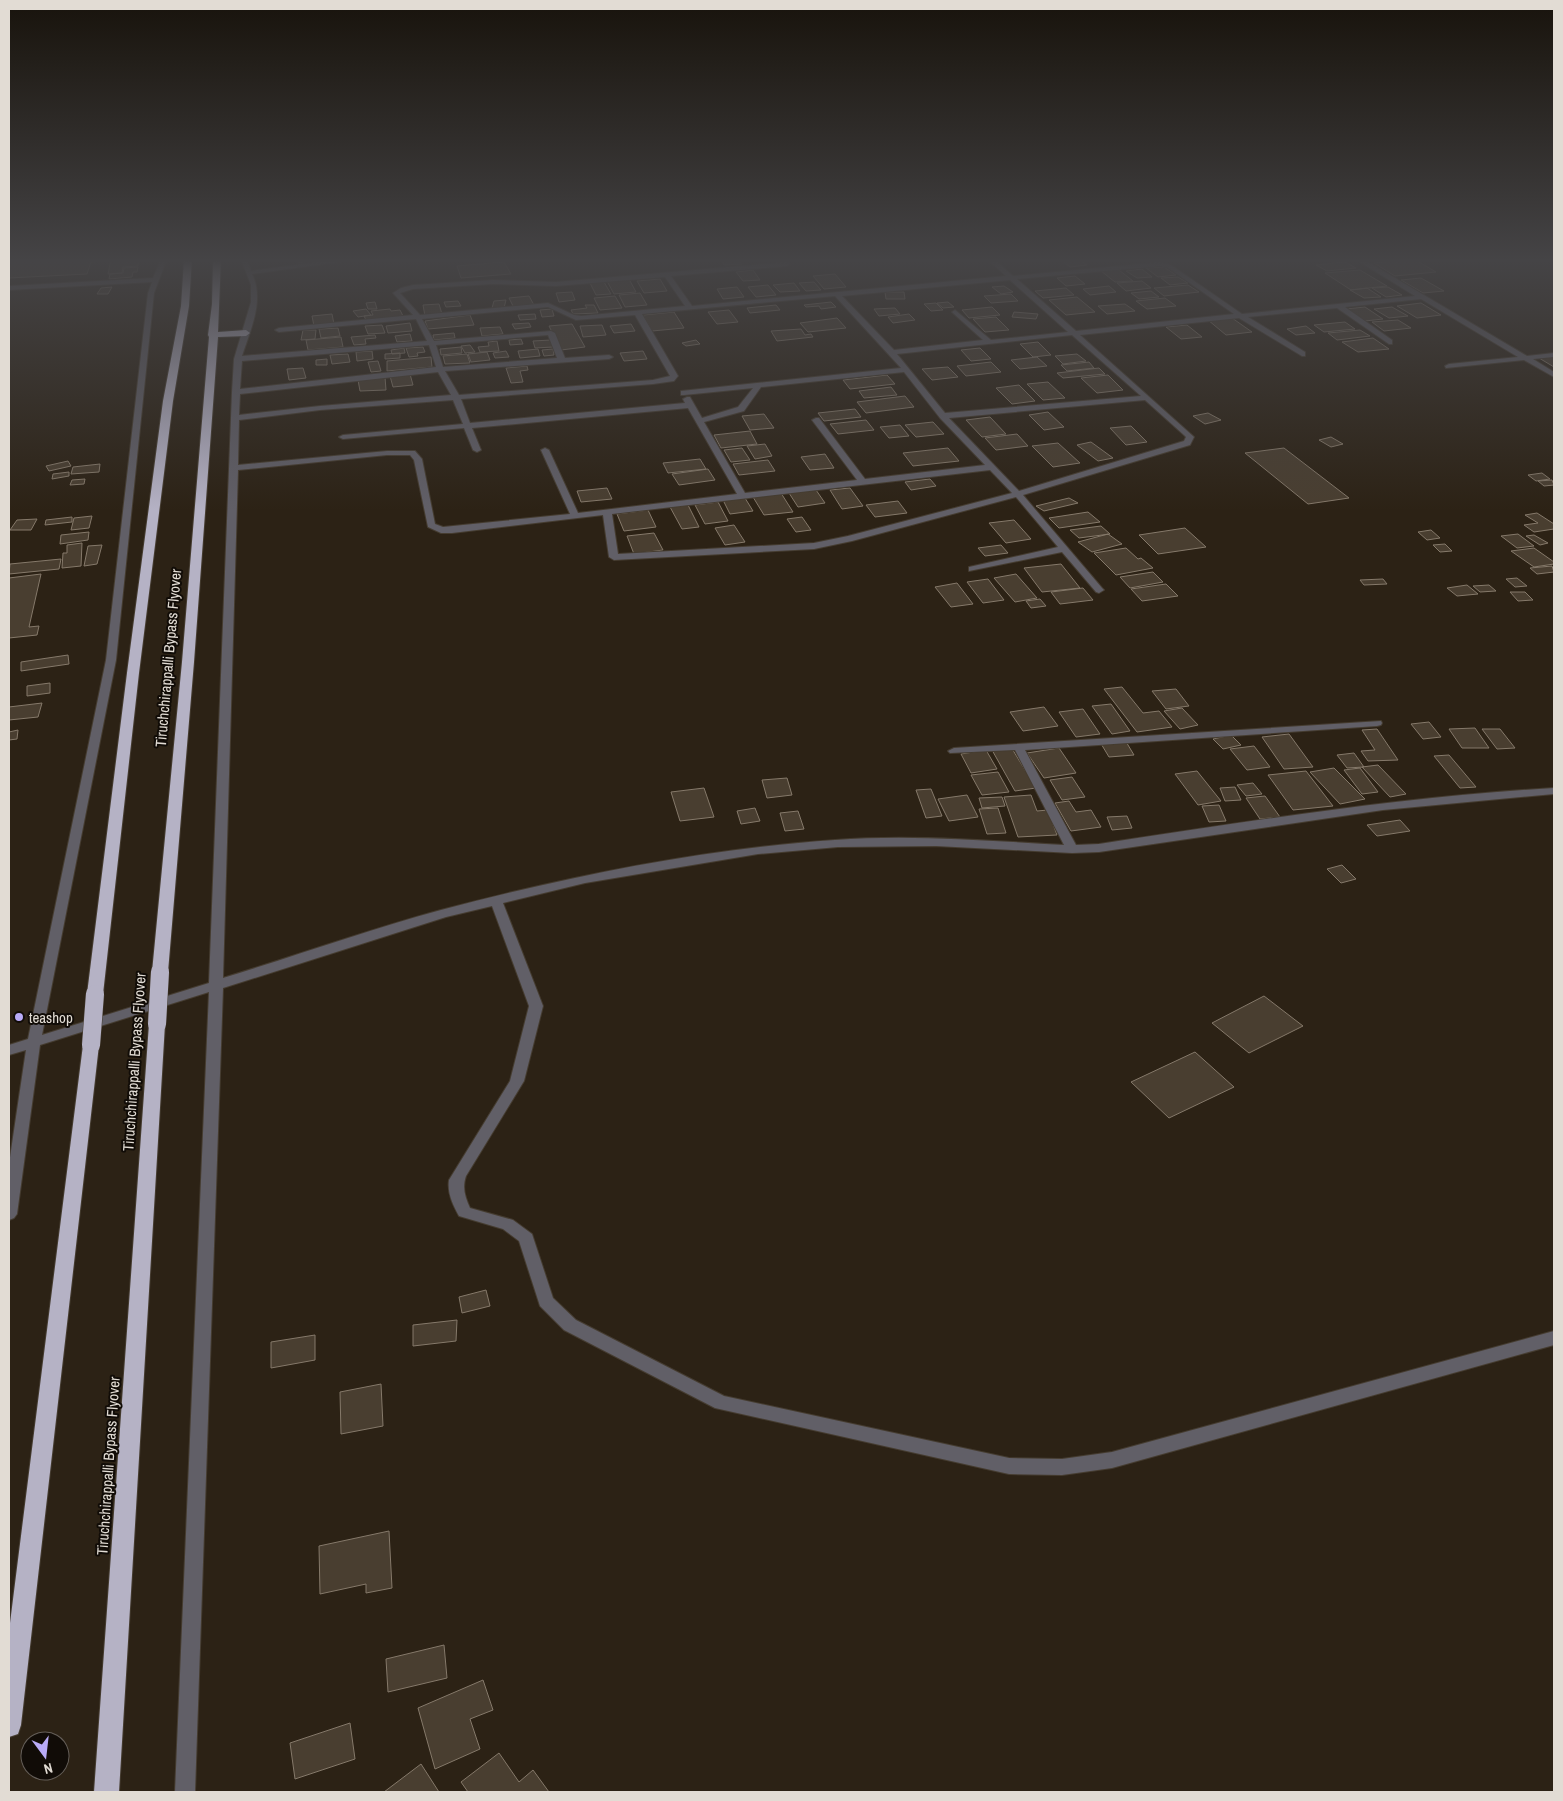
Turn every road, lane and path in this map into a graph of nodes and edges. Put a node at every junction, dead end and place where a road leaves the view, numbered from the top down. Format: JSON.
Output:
{"nodes":[{"id":1,"x":145,"y":343,"type":"edge"},
{"id":2,"x":179,"y":343,"type":"edge"},
{"id":3,"x":211,"y":343,"type":"edge"},
{"id":4,"x":243,"y":343,"type":"edge"},
{"id":5,"x":432,"y":343,"type":"joint"},
{"id":6,"x":555,"y":343,"type":"edge"},
{"id":7,"x":655,"y":343,"type":"edge"},
{"id":8,"x":884,"y":343,"type":"edge"},
{"id":9,"x":979,"y":343,"type":"edge"},
{"id":10,"x":1086,"y":343,"type":"edge"},
{"id":11,"x":1284,"y":343,"type":"edge"},
{"id":12,"x":1502,"y":343,"type":"edge"},
{"id":13,"x":892,"y":352,"type":"junction"},
{"id":14,"x":1302,"y":354,"type":"dead end"},
{"id":15,"x":1554,"y":355,"type":"edge"},
{"id":16,"x":609,"y":357,"type":"dead end"},
{"id":17,"x":1527,"y":358,"type":"junction"},
{"id":18,"x":238,"y":360,"type":"junction"},
{"id":19,"x":562,"y":361,"type":"junction"},
{"id":20,"x":1449,"y":366,"type":"dead end"},
{"id":21,"x":440,"y":370,"type":"junction"},
{"id":22,"x":906,"y":370,"type":"junction"},
{"id":23,"x":1554,"y":375,"type":"edge"},
{"id":24,"x":674,"y":376,"type":"junction"},
{"id":25,"x":759,"y":385,"type":"junction"},
{"id":26,"x":236,"y":392,"type":"junction"},
{"id":27,"x":684,"y":393,"type":"junction"},
{"id":28,"x":456,"y":397,"type":"junction"},
{"id":29,"x":1145,"y":398,"type":"junction"},
{"id":30,"x":691,"y":405,"type":"junction"},
{"id":31,"x":943,"y":416,"type":"junction"},
{"id":32,"x":235,"y":418,"type":"junction"},
{"id":33,"x":816,"y":420,"type":"dead end"},
{"id":34,"x":700,"y":421,"type":"junction"},
{"id":35,"x":468,"y":426,"type":"junction"},
{"id":36,"x":343,"y":437,"type":"dead end"},
{"id":37,"x":477,"y":450,"type":"dead end"},
{"id":38,"x":545,"y":450,"type":"dead end"},
{"id":39,"x":991,"y":467,"type":"junction"},
{"id":40,"x":234,"y":468,"type":"junction"},
{"id":41,"x":863,"y":482,"type":"junction"},
{"id":42,"x":1018,"y":494,"type":"junction"},
{"id":43,"x":743,"y":497,"type":"junction"},
{"id":44,"x":607,"y":513,"type":"junction"},
{"id":45,"x":576,"y":516,"type":"junction"},
{"id":46,"x":1062,"y":549,"type":"junction"},
{"id":47,"x":972,"y":569,"type":"dead end"},
{"id":48,"x":1099,"y":590,"type":"dead end"},
{"id":49,"x":1377,"y":723,"type":"dead end"},
{"id":50,"x":1018,"y":746,"type":"junction"},
{"id":51,"x":954,"y":751,"type":"dead end"},
{"id":52,"x":1554,"y":791,"type":"edge"},
{"id":53,"x":1072,"y":849,"type":"junction"},
{"id":54,"x":496,"y":901,"type":"junction"},
{"id":55,"x":216,"y":985,"type":"junction"},
{"id":56,"x":34,"y":1042,"type":"junction"},
{"id":57,"x":9,"y":1050,"type":"edge"},
{"id":58,"x":9,"y":1214,"type":"edge"},
{"id":59,"x":1554,"y":1338,"type":"edge"},
{"id":60,"x":9,"y":1726,"type":"edge"},
{"id":61,"x":106,"y":1792,"type":"edge"},
{"id":62,"x":185,"y":1792,"type":"edge"}],
"edges":[{"from":1,"to":56,"type":"street"},
{"from":2,"to":60,"type":"highway","name":"Tiruchchirappalli Bypass Flyover","bridge":true},
{"from":3,"to":61,"type":"highway","name":"Tiruchchirappalli Bypass Flyover","bridge":true},
{"from":4,"to":18,"type":"street"},
{"from":5,"to":18,"type":"street"},
{"from":5,"to":21,"type":"street"},
{"from":6,"to":19,"type":"street"},
{"from":7,"to":24,"type":"street"},
{"from":8,"to":13,"type":"street"},
{"from":9,"to":13,"type":"street"},
{"from":10,"to":29,"type":"street"},
{"from":11,"to":14,"type":"street"},
{"from":12,"to":17,"type":"street"},
{"from":13,"to":22,"type":"street"},
{"from":15,"to":17,"type":"street"},
{"from":16,"to":19,"type":"street"},
{"from":17,"to":20,"type":"street"},
{"from":17,"to":23,"type":"street"},
{"from":18,"to":26,"type":"street"},
{"from":19,"to":21,"type":"street"},
{"from":21,"to":26,"type":"street"},
{"from":21,"to":28,"type":"street"},
{"from":22,"to":25,"type":"street"},
{"from":22,"to":31,"type":"street"},
{"from":24,"to":27,"type":"street"},
{"from":24,"to":28,"type":"street"},
{"from":25,"to":27,"type":"street"},
{"from":25,"to":34,"type":"street"},
{"from":26,"to":32,"type":"street"},
{"from":27,"to":30,"type":"street"},
{"from":28,"to":32,"type":"street"},
{"from":28,"to":35,"type":"street"},
{"from":29,"to":31,"type":"street"},
{"from":29,"to":42,"type":"street"},
{"from":30,"to":34,"type":"street"},
{"from":30,"to":35,"type":"street"},
{"from":31,"to":39,"type":"street"},
{"from":32,"to":40,"type":"street"},
{"from":33,"to":41,"type":"street"},
{"from":34,"to":43,"type":"street"},
{"from":35,"to":36,"type":"street"},
{"from":35,"to":37,"type":"street"},
{"from":38,"to":45,"type":"street"},
{"from":39,"to":41,"type":"street"},
{"from":39,"to":42,"type":"street"},
{"from":40,"to":45,"type":"street"},
{"from":40,"to":55,"type":"street"},
{"from":41,"to":43,"type":"street"},
{"from":42,"to":44,"type":"street"},
{"from":42,"to":46,"type":"street"},
{"from":43,"to":44,"type":"street"},
{"from":44,"to":45,"type":"street"},
{"from":46,"to":47,"type":"street"},
{"from":46,"to":48,"type":"street"},
{"from":49,"to":50,"type":"street"},
{"from":50,"to":51,"type":"street"},
{"from":50,"to":53,"type":"street"},
{"from":52,"to":53,"type":"street"},
{"from":53,"to":54,"type":"street"},
{"from":54,"to":55,"type":"street"},
{"from":54,"to":59,"type":"street"},
{"from":55,"to":56,"type":"street"},
{"from":55,"to":62,"type":"street"},
{"from":56,"to":57,"type":"street"},
{"from":56,"to":58,"type":"street"}]}
